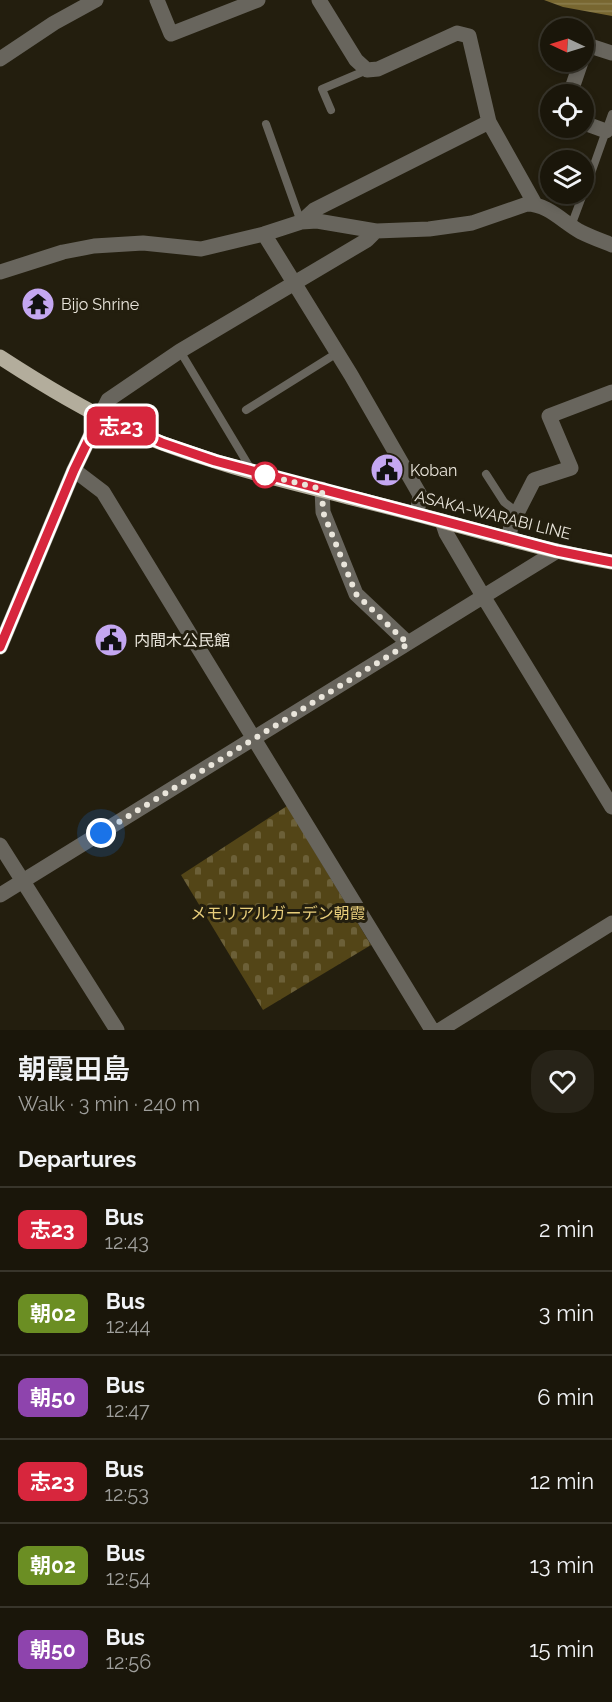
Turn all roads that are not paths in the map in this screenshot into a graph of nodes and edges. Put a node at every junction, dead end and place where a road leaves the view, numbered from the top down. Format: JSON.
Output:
{"nodes":[{"id":1,"x":96,"y":0,"type":"edge"},
{"id":2,"x":157,"y":0,"type":"edge"},
{"id":3,"x":258,"y":0,"type":"edge"},
{"id":4,"x":319,"y":0,"type":"edge"},
{"id":5,"x":594,"y":47,"type":"edge"},
{"id":6,"x":612,"y":53,"type":"edge"},
{"id":7,"x":0,"y":59,"type":"edge"},
{"id":8,"x":367,"y":70,"type":"junction"},
{"id":9,"x":331,"y":110,"type":"dead end"},
{"id":10,"x":612,"y":114,"type":"edge"},
{"id":11,"x":489,"y":123,"type":"junction"},
{"id":12,"x":266,"y":124,"type":"dead end"},
{"id":13,"x":594,"y":127,"type":"edge"},
{"id":14,"x":606,"y":131,"type":"junction"},
{"id":15,"x":594,"y":163,"type":"edge"},
{"id":16,"x":535,"y":204,"type":"junction"},
{"id":17,"x":579,"y":204,"type":"edge"},
{"id":18,"x":301,"y":222,"type":"junction"},
{"id":19,"x":572,"y":225,"type":"junction"},
{"id":20,"x":375,"y":231,"type":"junction"},
{"id":21,"x":264,"y":234,"type":"junction"},
{"id":22,"x":612,"y":245,"type":"edge"},
{"id":23,"x":0,"y":272,"type":"edge"},
{"id":24,"x":293,"y":284,"type":"junction"},
{"id":25,"x":180,"y":351,"type":"junction"},
{"id":26,"x":337,"y":353,"type":"junction"},
{"id":27,"x":0,"y":357,"type":"edge"},
{"id":28,"x":612,"y":392,"type":"edge"},
{"id":29,"x":246,"y":410,"type":"dead end"},
{"id":30,"x":100,"y":416,"type":"junction"},
{"id":31,"x":74,"y":470,"type":"junction"},
{"id":32,"x":252,"y":471,"type":"junction"},
{"id":33,"x":486,"y":474,"type":"dead end"},
{"id":34,"x":322,"y":489,"type":"junction"},
{"id":35,"x":518,"y":513,"type":"junction"},
{"id":36,"x":417,"y":514,"type":"junction"},
{"id":37,"x":442,"y":521,"type":"junction"},
{"id":38,"x":509,"y":538,"type":"junction"},
{"id":39,"x":557,"y":551,"type":"junction"},
{"id":40,"x":612,"y":551,"type":"edge"},
{"id":41,"x":596,"y":559,"type":"junction"},
{"id":42,"x":612,"y":562,"type":"edge"},
{"id":43,"x":483,"y":596,"type":"junction"},
{"id":44,"x":408,"y":644,"type":"junction"},
{"id":45,"x":0,"y":647,"type":"edge"},
{"id":46,"x":254,"y":740,"type":"junction"},
{"id":47,"x":612,"y":807,"type":"edge"},
{"id":48,"x":0,"y":845,"type":"edge"},
{"id":49,"x":23,"y":880,"type":"junction"},
{"id":50,"x":0,"y":895,"type":"edge"},
{"id":51,"x":612,"y":923,"type":"edge"},
{"id":52,"x":117,"y":1030,"type":"edge"},
{"id":53,"x":432,"y":1030,"type":"edge"},
{"id":54,"x":440,"y":1030,"type":"edge"}],
"edges":[{"from":1,"to":7,"type":"street"},
{"from":2,"to":3,"type":"street"},
{"from":4,"to":8,"type":"street"},
{"from":5,"to":6,"type":"street"},
{"from":8,"to":9,"type":"lane"},
{"from":8,"to":11,"type":"street"},
{"from":10,"to":14,"type":"lane"},
{"from":11,"to":16,"type":"street"},
{"from":11,"to":18,"type":"street"},
{"from":12,"to":18,"type":"lane"},
{"from":13,"to":14,"type":"street"},
{"from":14,"to":15,"type":"lane"},
{"from":16,"to":19,"type":"street"},
{"from":16,"to":20,"type":"street"},
{"from":17,"to":19,"type":"lane"},
{"from":18,"to":20,"type":"street"},
{"from":18,"to":21,"type":"street"},
{"from":19,"to":22,"type":"street"},
{"from":20,"to":24,"type":"street"},
{"from":21,"to":23,"type":"street"},
{"from":21,"to":24,"type":"street"},
{"from":24,"to":25,"type":"street"},
{"from":24,"to":26,"type":"street"},
{"from":25,"to":30,"type":"street"},
{"from":25,"to":32,"type":"lane"},
{"from":26,"to":29,"type":"lane"},
{"from":26,"to":36,"type":"street"},
{"from":27,"to":30,"type":"main road","name":"ASAKA-WARABI LINE"},
{"from":28,"to":35,"type":"street"},
{"from":30,"to":31,"type":"main road"},
{"from":30,"to":32,"type":"main road","name":"ASAKA-WARABI LINE"},
{"from":31,"to":45,"type":"main road"},
{"from":31,"to":46,"type":"street"},
{"from":32,"to":34,"type":"main road","name":"ASAKA-WARABI LINE"},
{"from":33,"to":35,"type":"lane"},
{"from":34,"to":36,"type":"main road","name":"ASAKA-WARABI LINE"},
{"from":34,"to":44,"type":"street"},
{"from":35,"to":38,"type":"street"},
{"from":36,"to":37,"type":"main road","name":"ASAKA-WARABI LINE"},
{"from":37,"to":38,"type":"main road","name":"ASAKA-WARABI LINE"},
{"from":37,"to":43,"type":"street"},
{"from":38,"to":39,"type":"main road","name":"ASAKA-WARABI LINE"},
{"from":39,"to":41,"type":"main road","name":"ASAKA-WARABI LINE"},
{"from":39,"to":43,"type":"street"},
{"from":40,"to":41,"type":"street"},
{"from":41,"to":42,"type":"main road","name":"ASAKA-WARABI LINE"},
{"from":43,"to":44,"type":"street"},
{"from":43,"to":47,"type":"street"},
{"from":44,"to":46,"type":"street"},
{"from":46,"to":49,"type":"street"},
{"from":46,"to":53,"type":"street"},
{"from":48,"to":49,"type":"street"},
{"from":49,"to":50,"type":"street"},
{"from":49,"to":52,"type":"street"},
{"from":51,"to":54,"type":"street"}]}
